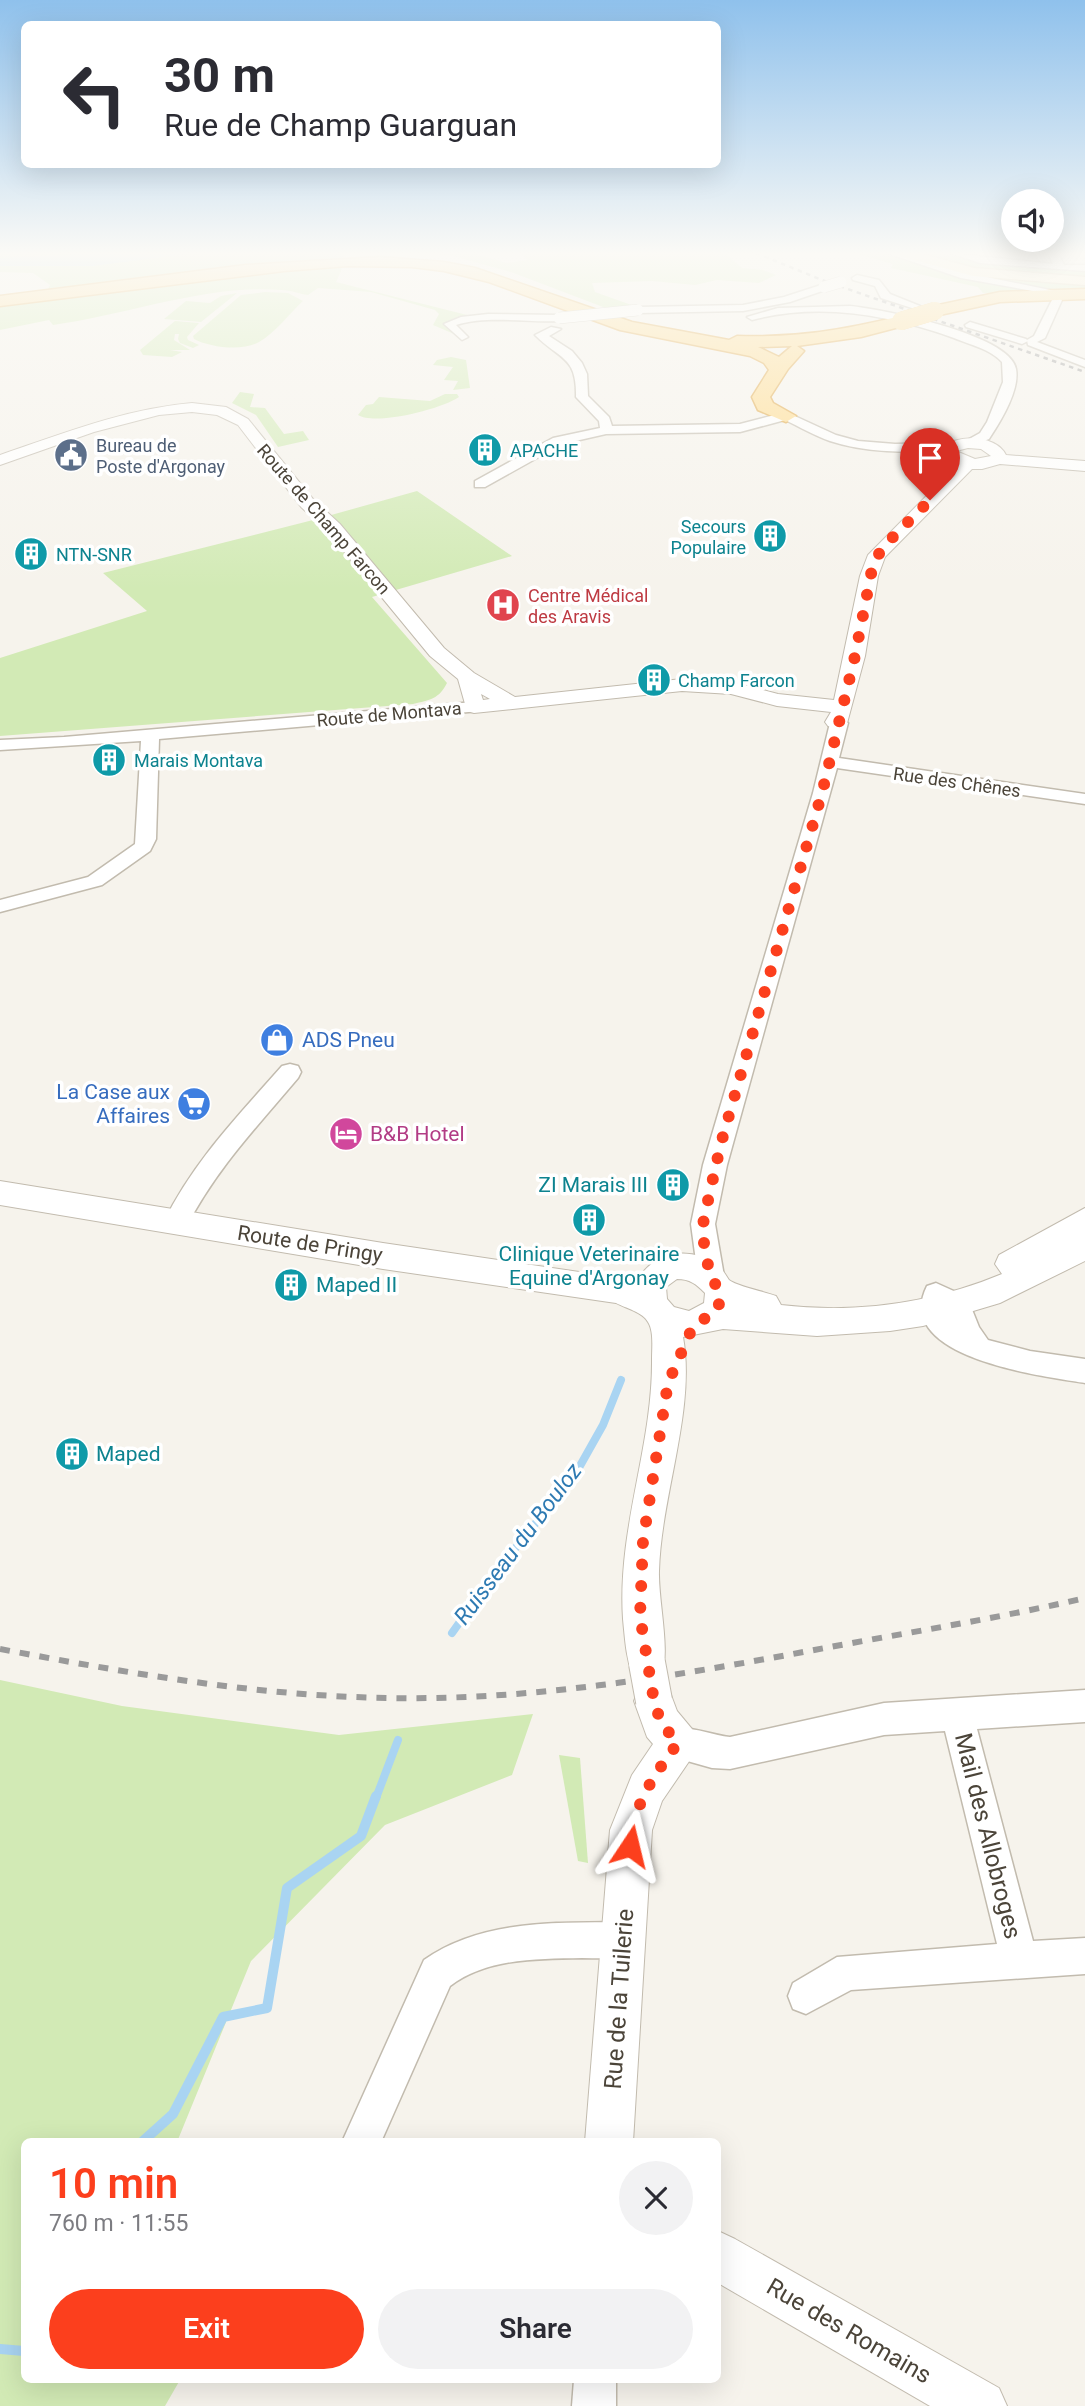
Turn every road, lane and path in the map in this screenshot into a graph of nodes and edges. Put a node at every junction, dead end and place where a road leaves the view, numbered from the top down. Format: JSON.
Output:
{"nodes":[{"id":1,"x":579,"y":365,"type":"edge"},
{"id":2,"x":776,"y":365,"type":"edge"},
{"id":3,"x":781,"y":365,"type":"edge"},
{"id":4,"x":1008,"y":365,"type":"edge"},
{"id":5,"x":779,"y":370,"type":"junction"},
{"id":6,"x":786,"y":416,"type":"junction"},
{"id":7,"x":606,"y":430,"type":"junction"},
{"id":8,"x":992,"y":448,"type":"junction"},
{"id":9,"x":960,"y":452,"type":"junction"},
{"id":10,"x":0,"y":460,"type":"edge"},
{"id":11,"x":1085,"y":466,"type":"edge"},
{"id":12,"x":480,"y":484,"type":"dead end"},
{"id":13,"x":467,"y":677,"type":"junction"},
{"id":14,"x":513,"y":704,"type":"junction"},
{"id":15,"x":474,"y":707,"type":"junction"},
{"id":16,"x":841,"y":715,"type":"junction"},
{"id":17,"x":150,"y":735,"type":"junction"},
{"id":18,"x":0,"y":745,"type":"edge"},
{"id":19,"x":830,"y":762,"type":"junction"},
{"id":20,"x":1085,"y":799,"type":"edge"},
{"id":21,"x":0,"y":906,"type":"edge"},
{"id":22,"x":290,"y":1072,"type":"dead end"},
{"id":23,"x":0,"y":1193,"type":"edge"},
{"id":24,"x":1085,"y":1220,"type":"edge"},
{"id":25,"x":176,"y":1222,"type":"junction"},
{"id":26,"x":703,"y":1224,"type":"junction"},
{"id":27,"x":1085,"y":1246,"type":"edge"},
{"id":28,"x":662,"y":1291,"type":"junction"},
{"id":29,"x":709,"y":1301,"type":"junction"},
{"id":30,"x":942,"y":1304,"type":"junction"},
{"id":31,"x":1085,"y":1371,"type":"edge"},
{"id":32,"x":668,"y":1383,"type":"junction"},
{"id":33,"x":1085,"y":1706,"type":"edge"},
{"id":34,"x":957,"y":1713,"type":"junction"},
{"id":35,"x":678,"y":1743,"type":"junction"},
{"id":36,"x":624,"y":1940,"type":"junction"},
{"id":37,"x":1085,"y":1956,"type":"edge"},
{"id":38,"x":1019,"y":1958,"type":"junction"},
{"id":39,"x":806,"y":1996,"type":"dead end"},
{"id":40,"x":363,"y":2138,"type":"edge"},
{"id":41,"x":609,"y":2138,"type":"edge"},
{"id":42,"x":721,"y":2258,"type":"edge"},
{"id":43,"x":595,"y":2383,"type":"edge"},
{"id":44,"x":594,"y":2406,"type":"edge"},
{"id":45,"x":981,"y":2406,"type":"edge"}],
"edges":[{"from":1,"to":7,"type":"street"},
{"from":2,"to":5,"type":"highway"},
{"from":3,"to":5,"type":"highway"},
{"from":4,"to":8,"type":"street"},
{"from":5,"to":6,"type":"highway"},
{"from":6,"to":7,"type":"street"},
{"from":6,"to":9,"type":"street"},
{"from":7,"to":12,"type":"street"},
{"from":8,"to":9,"type":"street"},
{"from":8,"to":9,"type":"street"},
{"from":8,"to":11,"type":"street"},
{"from":9,"to":16,"type":"street"},
{"from":10,"to":13,"type":"street","name":"Route de Champ Farcon"},
{"from":13,"to":14,"type":"street","name":"Route de Champ Farcon"},
{"from":13,"to":15,"type":"street"},
{"from":14,"to":15,"type":"street","name":"Route de Montava"},
{"from":14,"to":16,"type":"street","name":"Route de Montava"},
{"from":15,"to":17,"type":"street","name":"Route de Montava"},
{"from":16,"to":19,"type":"street"},
{"from":17,"to":18,"type":"street","name":"Route de Montava"},
{"from":17,"to":21,"type":"street"},
{"from":19,"to":20,"type":"street","name":"Rue des Chênes"},
{"from":19,"to":26,"type":"street"},
{"from":22,"to":25,"type":"street"},
{"from":23,"to":25,"type":"street","name":"Route de Pringy"},
{"from":24,"to":30,"type":"street"},
{"from":25,"to":28,"type":"street","name":"Route de Pringy"},
{"from":26,"to":28,"type":"street"},
{"from":26,"to":29,"type":"street"},
{"from":27,"to":30,"type":"street"},
{"from":28,"to":29,"type":"street"},
{"from":28,"to":29,"type":"street"},
{"from":28,"to":32,"type":"street"},
{"from":29,"to":30,"type":"street"},
{"from":29,"to":32,"type":"street"},
{"from":30,"to":31,"type":"street"},
{"from":32,"to":35,"type":"street","bridge":true},
{"from":33,"to":34,"type":"street"},
{"from":34,"to":35,"type":"street"},
{"from":34,"to":38,"type":"street","name":"Mail des Allobroges"},
{"from":35,"to":36,"type":"street","name":"Rue de la Tuilerie"},
{"from":36,"to":40,"type":"street"},
{"from":36,"to":41,"type":"street","name":"Rue de la Tuilerie"},
{"from":37,"to":38,"type":"street","name":"Mail des Allobroges"},
{"from":38,"to":39,"type":"street","name":"Mail des Allobroges"},
{"from":42,"to":45,"type":"street","name":"Rue des Romains"},
{"from":43,"to":44,"type":"street"}]}
